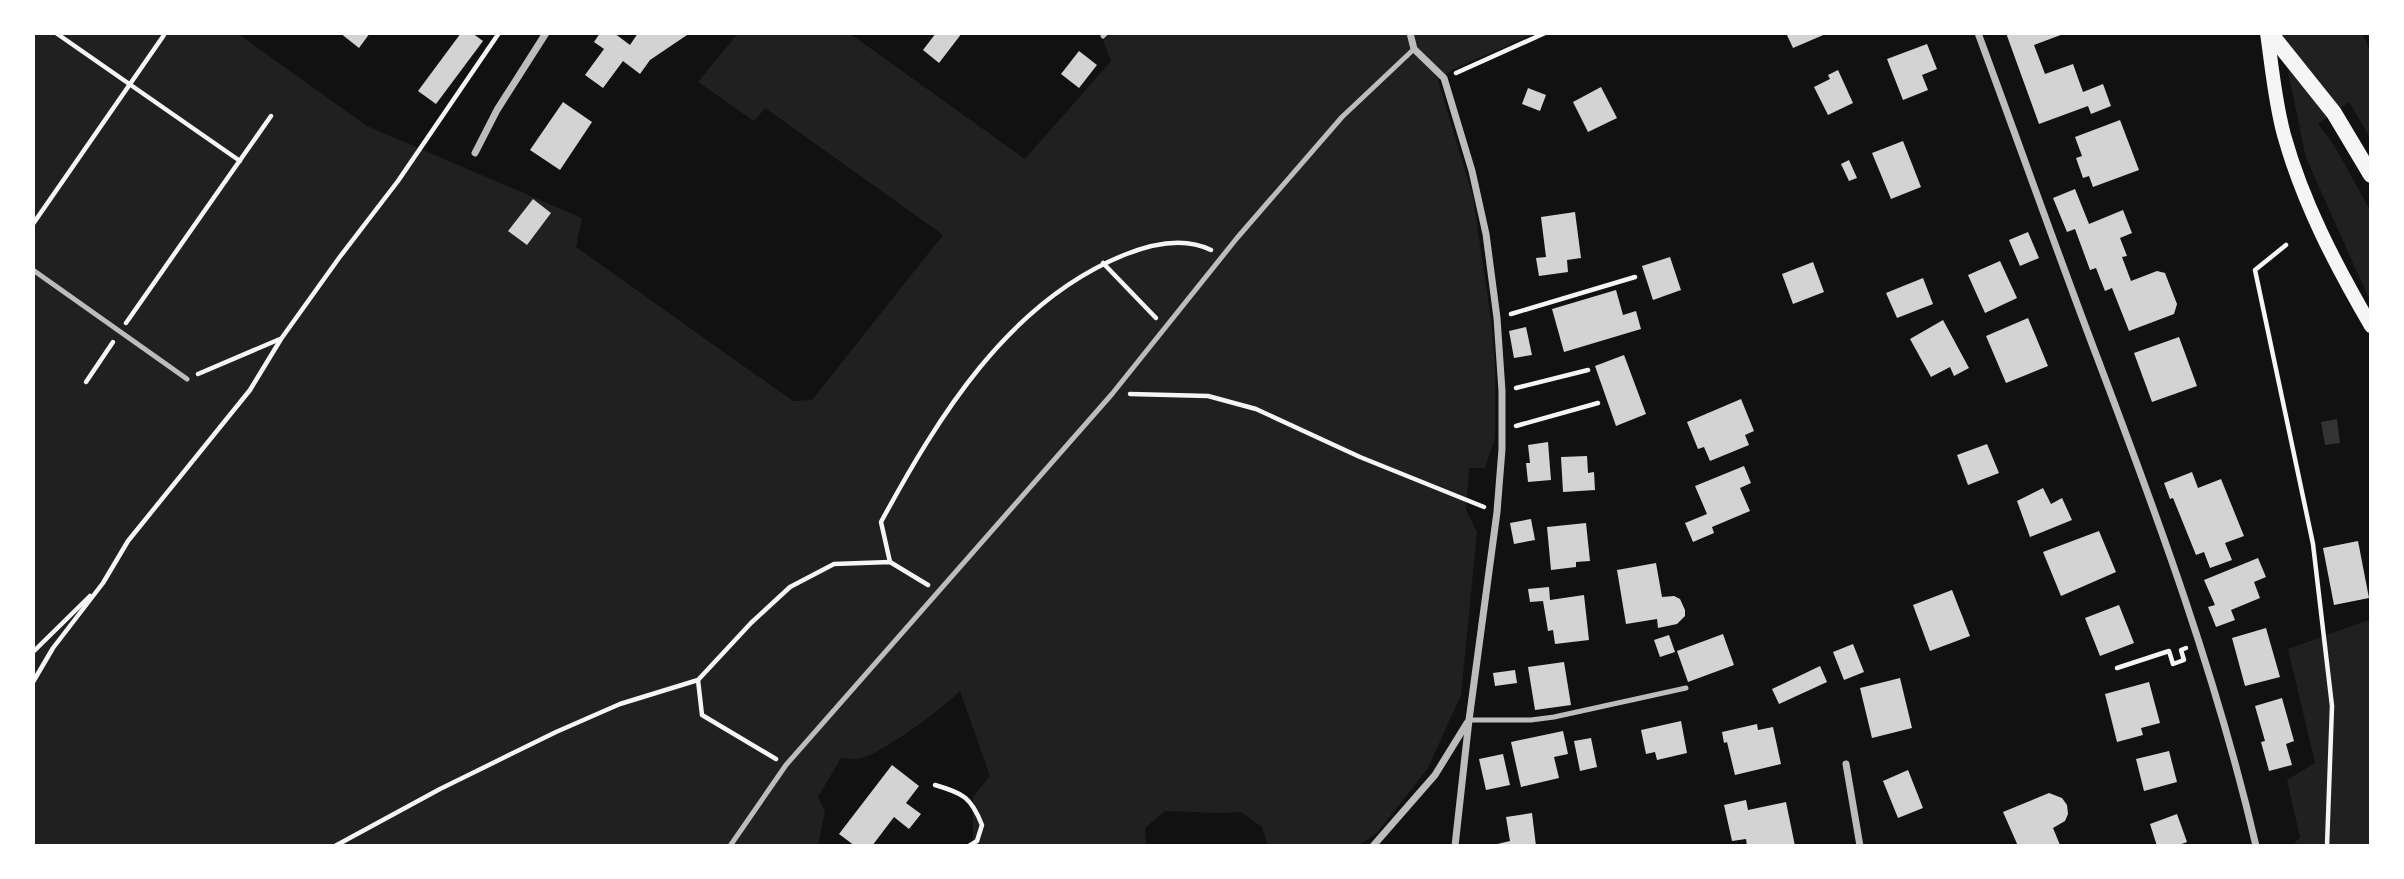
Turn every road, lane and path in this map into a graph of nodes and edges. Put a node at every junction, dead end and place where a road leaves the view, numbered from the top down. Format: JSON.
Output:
{"nodes":[{"id":1,"x":56,"y":33,"type":"edge"},
{"id":2,"x":499,"y":33,"type":"edge"},
{"id":3,"x":546,"y":33,"type":"edge"},
{"id":4,"x":1410,"y":33,"type":"edge"},
{"id":5,"x":1545,"y":33,"type":"edge"},
{"id":6,"x":1978,"y":33,"type":"edge"},
{"id":7,"x":2269,"y":33,"type":"edge"},
{"id":8,"x":164,"y":35,"type":"dead end"},
{"id":9,"x":1414,"y":50,"type":"junction"},
{"id":10,"x":1444,"y":78,"type":"junction"},
{"id":11,"x":130,"y":85,"type":"junction"},
{"id":12,"x":271,"y":116,"type":"dead end"},
{"id":13,"x":475,"y":153,"type":"dead end"},
{"id":14,"x":240,"y":161,"type":"junction"},
{"id":15,"x":2371,"y":175,"type":"edge"},
{"id":16,"x":33,"y":224,"type":"edge"},
{"id":17,"x":2286,"y":245,"type":"dead end"},
{"id":18,"x":1223,"y":256,"type":"junction"},
{"id":19,"x":1103,"y":264,"type":"junction"},
{"id":20,"x":33,"y":270,"type":"edge"},
{"id":21,"x":1635,"y":278,"type":"dead end"},
{"id":22,"x":1497,"y":318,"type":"junction"},
{"id":23,"x":2371,"y":326,"type":"edge"},
{"id":24,"x":1165,"y":327,"type":"junction"},
{"id":25,"x":121,"y":332,"type":"junction"},
{"id":26,"x":281,"y":339,"type":"junction"},
{"id":27,"x":1588,"y":370,"type":"dead end"},
{"id":28,"x":187,"y":379,"type":"joint"},
{"id":29,"x":86,"y":382,"type":"dead end"},
{"id":30,"x":1502,"y":391,"type":"junction"},
{"id":31,"x":1112,"y":394,"type":"junction"},
{"id":32,"x":1598,"y":403,"type":"dead end"},
{"id":33,"x":1502,"y":430,"type":"junction"},
{"id":34,"x":1497,"y":512,"type":"junction"},
{"id":35,"x":890,"y":562,"type":"junction"},
{"id":36,"x":103,"y":583,"type":"junction"},
{"id":37,"x":940,"y":591,"type":"junction"},
{"id":38,"x":2201,"y":644,"type":"junction"},
{"id":39,"x":33,"y":652,"type":"edge"},
{"id":40,"x":2117,"y":668,"type":"dead end"},
{"id":41,"x":698,"y":680,"type":"junction"},
{"id":42,"x":33,"y":682,"type":"edge"},
{"id":43,"x":1686,"y":688,"type":"dead end"},
{"id":44,"x":1469,"y":720,"type":"junction"},
{"id":45,"x":1846,"y":764,"type":"dead end"},
{"id":46,"x":786,"y":765,"type":"junction"},
{"id":47,"x":935,"y":785,"type":"dead end"},
{"id":48,"x":335,"y":846,"type":"edge"},
{"id":49,"x":730,"y":846,"type":"edge"},
{"id":50,"x":969,"y":846,"type":"edge"},
{"id":51,"x":1373,"y":846,"type":"edge"},
{"id":52,"x":1455,"y":846,"type":"edge"},
{"id":53,"x":1860,"y":846,"type":"edge"},
{"id":54,"x":2256,"y":846,"type":"edge"},
{"id":55,"x":2327,"y":846,"type":"edge"}],
"edges":[{"from":1,"to":11,"type":"path"},
{"from":2,"to":26,"type":"path"},
{"from":3,"to":13,"type":"street"},
{"from":4,"to":9,"type":"street"},
{"from":5,"to":10,"type":"path"},
{"from":6,"to":38,"type":"street"},
{"from":7,"to":15,"type":"main road"},
{"from":7,"to":23,"type":"main road"},
{"from":8,"to":11,"type":"path"},
{"from":9,"to":10,"type":"street"},
{"from":9,"to":18,"type":"lane"},
{"from":10,"to":22,"type":"street"},
{"from":11,"to":14,"type":"path"},
{"from":11,"to":16,"type":"path"},
{"from":12,"to":14,"type":"path"},
{"from":14,"to":25,"type":"path"},
{"from":17,"to":55,"type":"path"},
{"from":18,"to":19,"type":"path"},
{"from":18,"to":24,"type":"lane"},
{"from":19,"to":24,"type":"path"},
{"from":19,"to":35,"type":"path"},
{"from":20,"to":25,"type":"lane"},
{"from":21,"to":22,"type":"path"},
{"from":22,"to":30,"type":"street"},
{"from":24,"to":31,"type":"lane"},
{"from":25,"to":28,"type":"lane"},
{"from":25,"to":29,"type":"path"},
{"from":26,"to":28,"type":"path"},
{"from":26,"to":36,"type":"path"},
{"from":27,"to":30,"type":"path"},
{"from":30,"to":33,"type":"street"},
{"from":31,"to":34,"type":"path"},
{"from":31,"to":37,"type":"lane"},
{"from":32,"to":33,"type":"path"},
{"from":33,"to":34,"type":"street"},
{"from":34,"to":44,"type":"street"},
{"from":35,"to":37,"type":"path"},
{"from":35,"to":41,"type":"path"},
{"from":36,"to":39,"type":"path"},
{"from":36,"to":42,"type":"path"},
{"from":37,"to":46,"type":"lane"},
{"from":38,"to":40,"type":"path"},
{"from":38,"to":54,"type":"street"},
{"from":41,"to":46,"type":"path"},
{"from":41,"to":48,"type":"path"},
{"from":43,"to":44,"type":"lane"},
{"from":44,"to":51,"type":"street"},
{"from":44,"to":52,"type":"street"},
{"from":45,"to":53,"type":"street"},
{"from":46,"to":49,"type":"lane"},
{"from":47,"to":50,"type":"path"}]}
